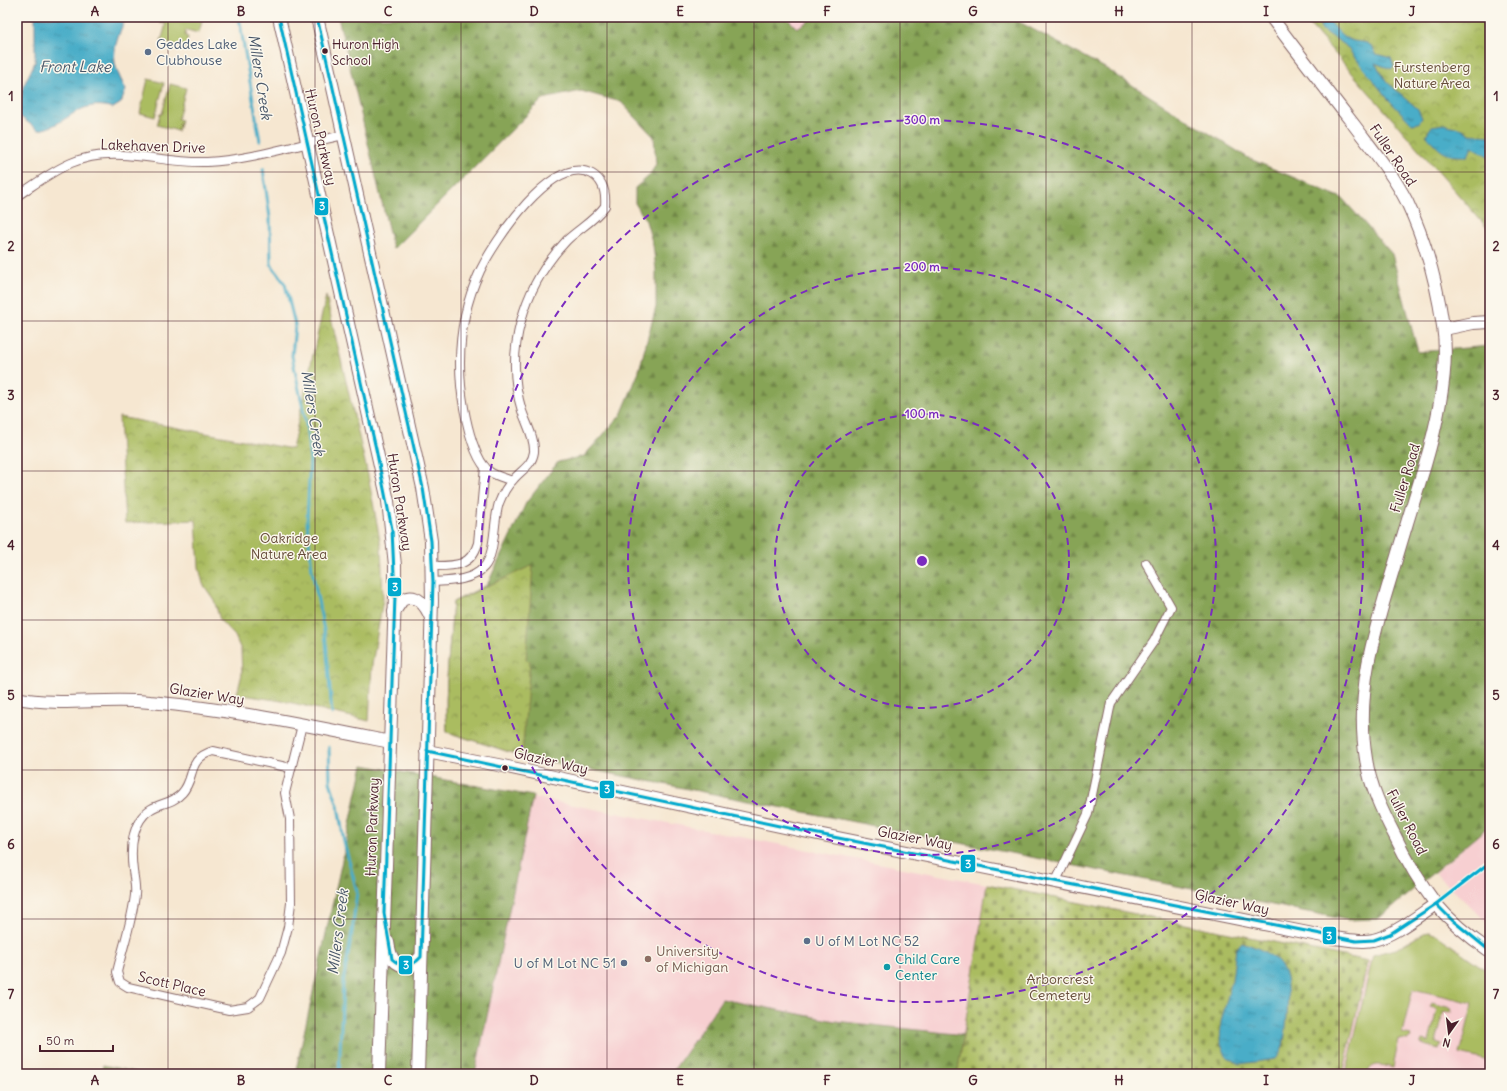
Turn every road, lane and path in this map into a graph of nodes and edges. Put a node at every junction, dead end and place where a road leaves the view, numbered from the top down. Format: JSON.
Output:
{"nodes":[{"id":1,"x":279,"y":17,"type":"edge"},
{"id":2,"x":317,"y":17,"type":"edge"},
{"id":3,"x":1271,"y":17,"type":"edge"},
{"id":4,"x":344,"y":135,"type":"junction"},
{"id":5,"x":307,"y":143,"type":"junction"},
{"id":6,"x":17,"y":196,"type":"edge"},
{"id":7,"x":1490,"y":322,"type":"edge"},
{"id":8,"x":1444,"y":329,"type":"junction"},
{"id":9,"x":485,"y":467,"type":"junction"},
{"id":10,"x":512,"y":481,"type":"junction"},
{"id":11,"x":1146,"y":563,"type":"dead end"},
{"id":12,"x":433,"y":566,"type":"junction"},
{"id":13,"x":433,"y":582,"type":"junction"},
{"id":14,"x":394,"y":612,"type":"junction"},
{"id":15,"x":432,"y":619,"type":"junction"},
{"id":16,"x":17,"y":698,"type":"edge"},
{"id":17,"x":302,"y":726,"type":"junction"},
{"id":18,"x":390,"y":742,"type":"junction"},
{"id":19,"x":427,"y":751,"type":"junction"},
{"id":20,"x":291,"y":768,"type":"junction"},
{"id":21,"x":1056,"y":881,"type":"junction"},
{"id":22,"x":1436,"y":904,"type":"junction"},
{"id":23,"x":384,"y":913,"type":"junction"},
{"id":24,"x":1490,"y":951,"type":"edge"},
{"id":25,"x":421,"y":957,"type":"junction"},
{"id":26,"x":379,"y":1074,"type":"edge"},
{"id":27,"x":418,"y":1074,"type":"edge"}],
"edges":[{"from":1,"to":5,"type":"main road","name":"Huron Parkway"},
{"from":2,"to":4,"type":"main road","name":"Huron Parkway"},
{"from":3,"to":8,"type":"main road","name":"Fuller Road"},
{"from":4,"to":5,"type":"street","name":"Lakehaven Drive"},
{"from":4,"to":12,"type":"main road","name":"Huron Parkway"},
{"from":5,"to":6,"type":"street","name":"Lakehaven Drive"},
{"from":5,"to":14,"type":"main road","name":"Huron Parkway"},
{"from":7,"to":8,"type":"main road"},
{"from":8,"to":22,"type":"main road","name":"Fuller Road"},
{"from":9,"to":10,"type":"street"},
{"from":9,"to":10,"type":"street"},
{"from":9,"to":12,"type":"street"},
{"from":10,"to":13,"type":"street"},
{"from":11,"to":21,"type":"street"},
{"from":12,"to":13,"type":"main road","name":"Huron Parkway"},
{"from":13,"to":15,"type":"main road","name":"Huron Parkway"},
{"from":14,"to":15,"type":"main road"},
{"from":14,"to":18,"type":"main road","name":"Huron Parkway"},
{"from":15,"to":19,"type":"main road","name":"Huron Parkway"},
{"from":16,"to":17,"type":"main road","name":"Glazier Way"},
{"from":17,"to":18,"type":"main road","name":"Glazier Way"},
{"from":17,"to":20,"type":"street","name":"Scott Place"},
{"from":18,"to":23,"type":"main road","name":"Huron Parkway"},
{"from":19,"to":21,"type":"main road","name":"Glazier Way"},
{"from":19,"to":25,"type":"main road","name":"Huron Parkway"},
{"from":20,"to":20,"type":"street","name":"Scott Place"},
{"from":21,"to":22,"type":"main road","name":"Glazier Way"},
{"from":22,"to":24,"type":"main road","name":"Fuller Road"},
{"from":23,"to":25,"type":"main road"},
{"from":23,"to":26,"type":"main road","name":"Huron Parkway"},
{"from":25,"to":27,"type":"main road","name":"Huron Parkway"}]}
